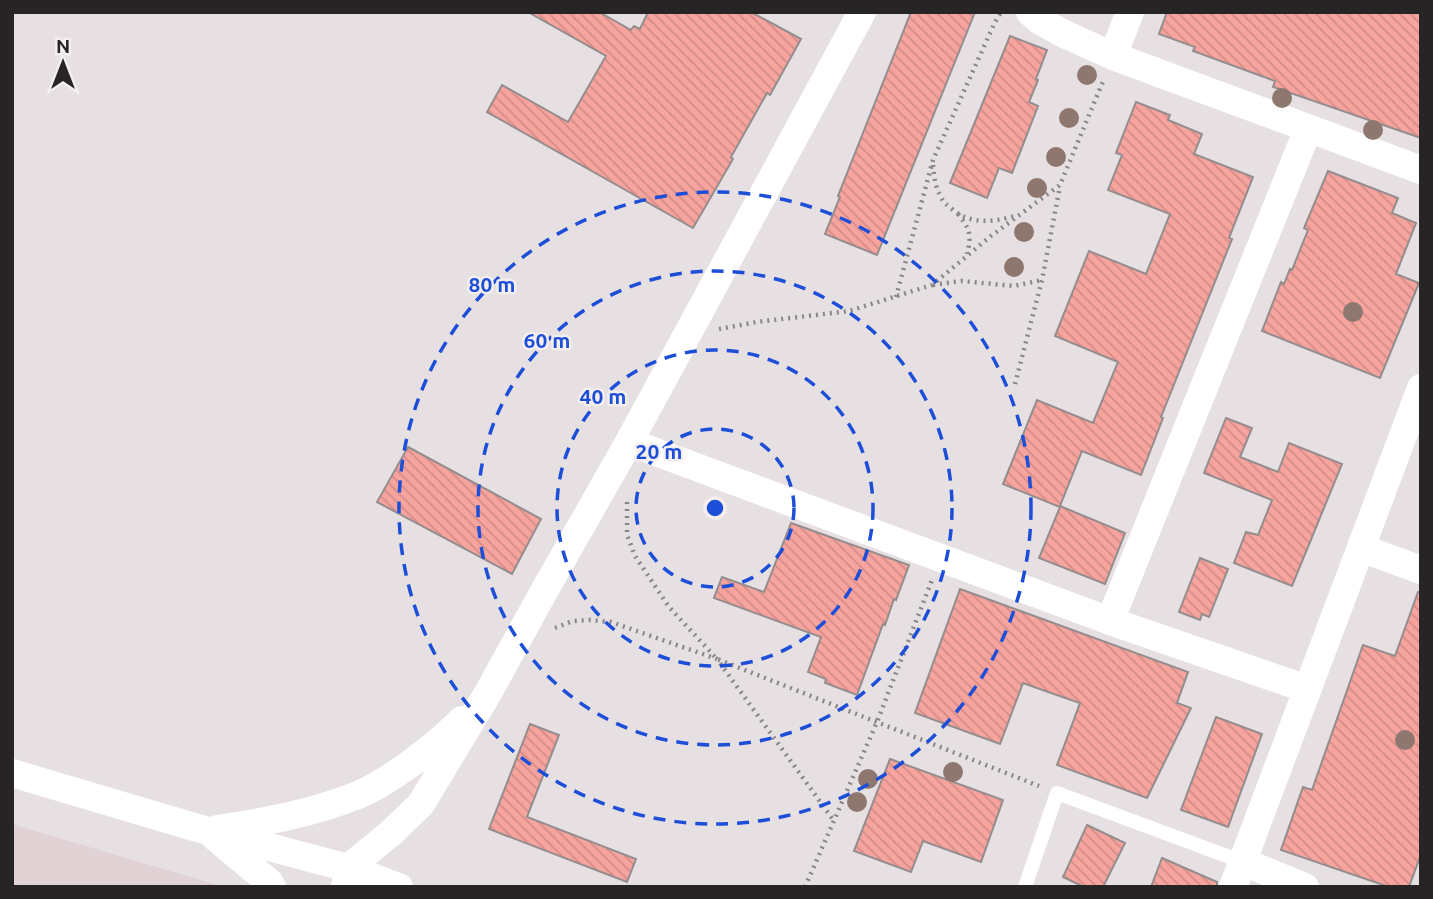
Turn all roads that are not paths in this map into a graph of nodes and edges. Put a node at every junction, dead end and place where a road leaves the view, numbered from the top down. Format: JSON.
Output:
{"nodes":[{"id":1,"x":862,"y":12,"type":"edge"},
{"id":2,"x":1030,"y":12,"type":"edge"},
{"id":3,"x":1130,"y":12,"type":"edge"},
{"id":4,"x":1113,"y":56,"type":"junction"},
{"id":5,"x":1308,"y":129,"type":"junction"},
{"id":6,"x":1421,"y":170,"type":"edge"},
{"id":7,"x":1421,"y":388,"type":"edge"},
{"id":8,"x":629,"y":442,"type":"junction"},
{"id":9,"x":1361,"y":548,"type":"junction"},
{"id":10,"x":1421,"y":570,"type":"edge"},
{"id":11,"x":1110,"y":621,"type":"junction"},
{"id":12,"x":1307,"y":689,"type":"junction"},
{"id":13,"x":488,"y":693,"type":"junction"},
{"id":14,"x":12,"y":773,"type":"edge"},
{"id":15,"x":207,"y":830,"type":"junction"},
{"id":16,"x":1238,"y":874,"type":"edge"},
{"id":17,"x":347,"y":878,"type":"edge"},
{"id":18,"x":272,"y":887,"type":"edge"},
{"id":19,"x":399,"y":887,"type":"edge"},
{"id":20,"x":1025,"y":887,"type":"edge"},
{"id":21,"x":1305,"y":887,"type":"edge"}],
"edges":[{"from":1,"to":8,"type":"street"},
{"from":2,"to":4,"type":"street"},
{"from":3,"to":4,"type":"street"},
{"from":4,"to":5,"type":"street"},
{"from":5,"to":6,"type":"street"},
{"from":5,"to":11,"type":"street"},
{"from":7,"to":9,"type":"street"},
{"from":8,"to":11,"type":"street"},
{"from":8,"to":13,"type":"street"},
{"from":9,"to":10,"type":"street"},
{"from":9,"to":12,"type":"street"},
{"from":11,"to":12,"type":"street"},
{"from":12,"to":16,"type":"street"},
{"from":13,"to":15,"type":"street"},
{"from":13,"to":17,"type":"street"},
{"from":14,"to":15,"type":"street"},
{"from":15,"to":17,"type":"street"},
{"from":15,"to":18,"type":"street"},
{"from":16,"to":20,"type":"lane"},
{"from":16,"to":21,"type":"street"},
{"from":17,"to":19,"type":"street"}]}
